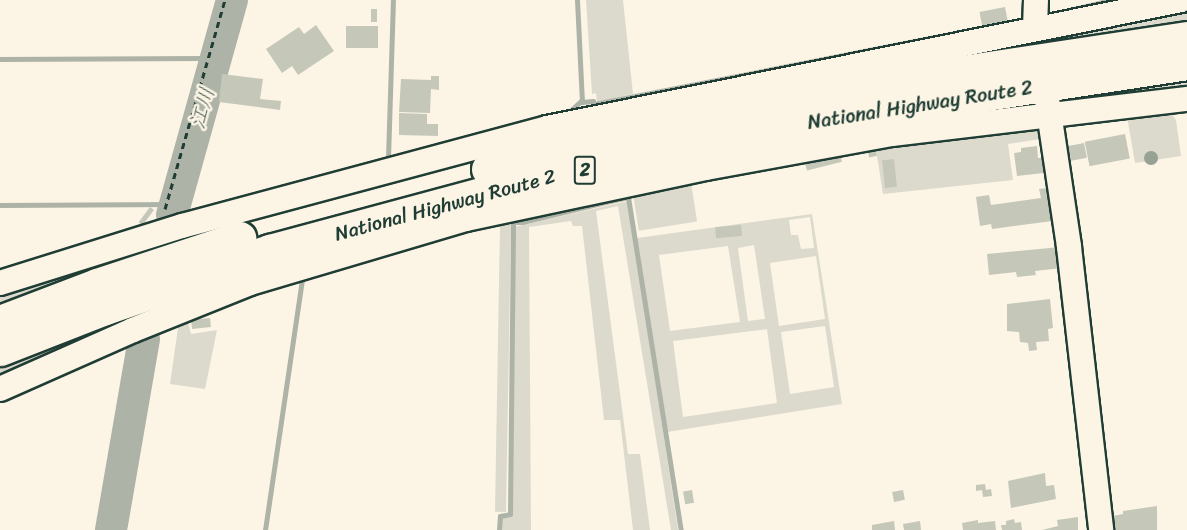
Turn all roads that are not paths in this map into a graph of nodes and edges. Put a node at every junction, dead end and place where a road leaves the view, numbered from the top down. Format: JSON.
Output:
{"nodes":[{"id":1,"x":1036,"y":0,"type":"edge"},
{"id":2,"x":1180,"y":0,"type":"edge"},
{"id":3,"x":1035,"y":28,"type":"junction"},
{"id":4,"x":1187,"y":38,"type":"edge"},
{"id":5,"x":1187,"y":63,"type":"edge"},
{"id":6,"x":1187,"y":99,"type":"edge"},
{"id":7,"x":1048,"y":106,"type":"junction"},
{"id":8,"x":0,"y":283,"type":"edge"},
{"id":9,"x":0,"y":322,"type":"edge"},
{"id":10,"x":0,"y":349,"type":"edge"},
{"id":11,"x":0,"y":389,"type":"edge"},
{"id":12,"x":1101,"y":530,"type":"edge"}],
"edges":[{"from":1,"to":3,"type":"street"},
{"from":2,"to":3,"type":"street"},
{"from":3,"to":8,"type":"street"},
{"from":4,"to":9,"type":"highway","name":"National Highway Route 2","number":"2"},
{"from":5,"to":10,"type":"highway","name":"National Highway Route 2","number":"2"},
{"from":6,"to":7,"type":"street"},
{"from":7,"to":11,"type":"street"},
{"from":7,"to":12,"type":"street"}]}
